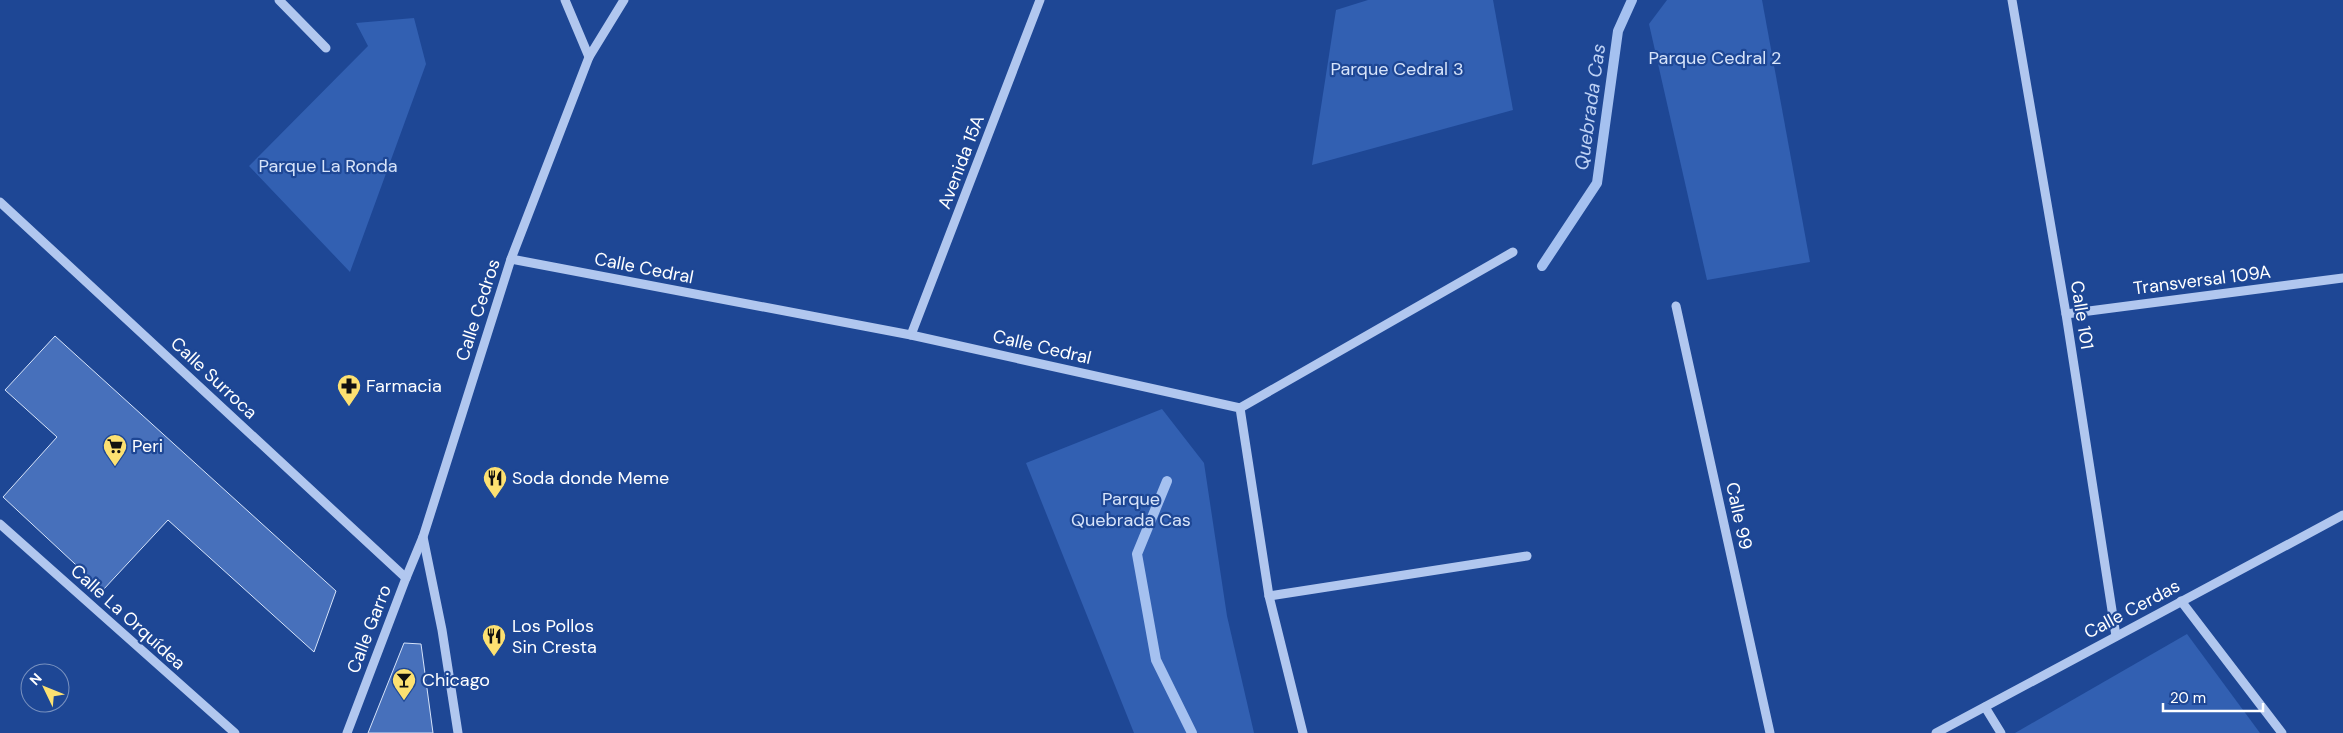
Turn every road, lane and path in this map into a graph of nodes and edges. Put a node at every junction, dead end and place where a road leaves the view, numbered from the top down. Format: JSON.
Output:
{"nodes":[{"id":1,"x":279,"y":0,"type":"edge"},
{"id":2,"x":565,"y":0,"type":"edge"},
{"id":3,"x":624,"y":0,"type":"edge"},
{"id":4,"x":1040,"y":0,"type":"edge"},
{"id":5,"x":2012,"y":0,"type":"edge"},
{"id":6,"x":326,"y":48,"type":"dead end"},
{"id":7,"x":589,"y":57,"type":"junction"},
{"id":8,"x":0,"y":202,"type":"edge"},
{"id":9,"x":1513,"y":252,"type":"dead end"},
{"id":10,"x":511,"y":259,"type":"junction"},
{"id":11,"x":2343,"y":278,"type":"edge"},
{"id":12,"x":1676,"y":306,"type":"dead end"},
{"id":13,"x":2066,"y":314,"type":"junction"},
{"id":14,"x":911,"y":335,"type":"junction"},
{"id":15,"x":1240,"y":408,"type":"junction"},
{"id":16,"x":2343,"y":515,"type":"edge"},
{"id":17,"x":0,"y":524,"type":"edge"},
{"id":18,"x":423,"y":537,"type":"junction"},
{"id":19,"x":1527,"y":556,"type":"dead end"},
{"id":20,"x":406,"y":578,"type":"junction"},
{"id":21,"x":1269,"y":596,"type":"junction"},
{"id":22,"x":2182,"y":601,"type":"junction"},
{"id":23,"x":2116,"y":636,"type":"junction"},
{"id":24,"x":1985,"y":707,"type":"junction"},
{"id":25,"x":235,"y":733,"type":"edge"},
{"id":26,"x":348,"y":733,"type":"edge"},
{"id":27,"x":458,"y":733,"type":"edge"},
{"id":28,"x":1303,"y":733,"type":"edge"},
{"id":29,"x":1770,"y":733,"type":"edge"},
{"id":30,"x":1936,"y":733,"type":"edge"},
{"id":31,"x":2001,"y":733,"type":"edge"},
{"id":32,"x":2282,"y":733,"type":"edge"}],
"edges":[{"from":1,"to":6,"type":"street"},
{"from":2,"to":7,"type":"street"},
{"from":3,"to":7,"type":"street","name":"Calle Cedros"},
{"from":4,"to":14,"type":"street","name":"Avenida 15A"},
{"from":5,"to":13,"type":"street","name":"Calle 101"},
{"from":7,"to":10,"type":"street","name":"Calle Cedros"},
{"from":8,"to":20,"type":"street","name":"Calle Surroca"},
{"from":9,"to":15,"type":"street"},
{"from":10,"to":14,"type":"street","name":"Calle Cedral"},
{"from":10,"to":18,"type":"street","name":"Calle Cedros"},
{"from":11,"to":13,"type":"street","name":"Transversal 109A"},
{"from":12,"to":29,"type":"street","name":"Calle 99"},
{"from":13,"to":23,"type":"street","name":"Calle 101"},
{"from":14,"to":15,"type":"street","name":"Calle Cedral"},
{"from":15,"to":21,"type":"street"},
{"from":16,"to":22,"type":"street","name":"Calle Cerdas"},
{"from":17,"to":25,"type":"street","name":"Calle La Orquídea"},
{"from":18,"to":20,"type":"street","name":"Calle Garro"},
{"from":18,"to":27,"type":"street","name":"Calle Cedros"},
{"from":19,"to":21,"type":"street"},
{"from":20,"to":26,"type":"street","name":"Calle Garro"},
{"from":21,"to":28,"type":"street"},
{"from":22,"to":23,"type":"street","name":"Calle Cerdas"},
{"from":22,"to":32,"type":"street"},
{"from":23,"to":24,"type":"street","name":"Calle Cerdas"},
{"from":24,"to":30,"type":"street","name":"Calle Cerdas"},
{"from":24,"to":31,"type":"street"}]}
